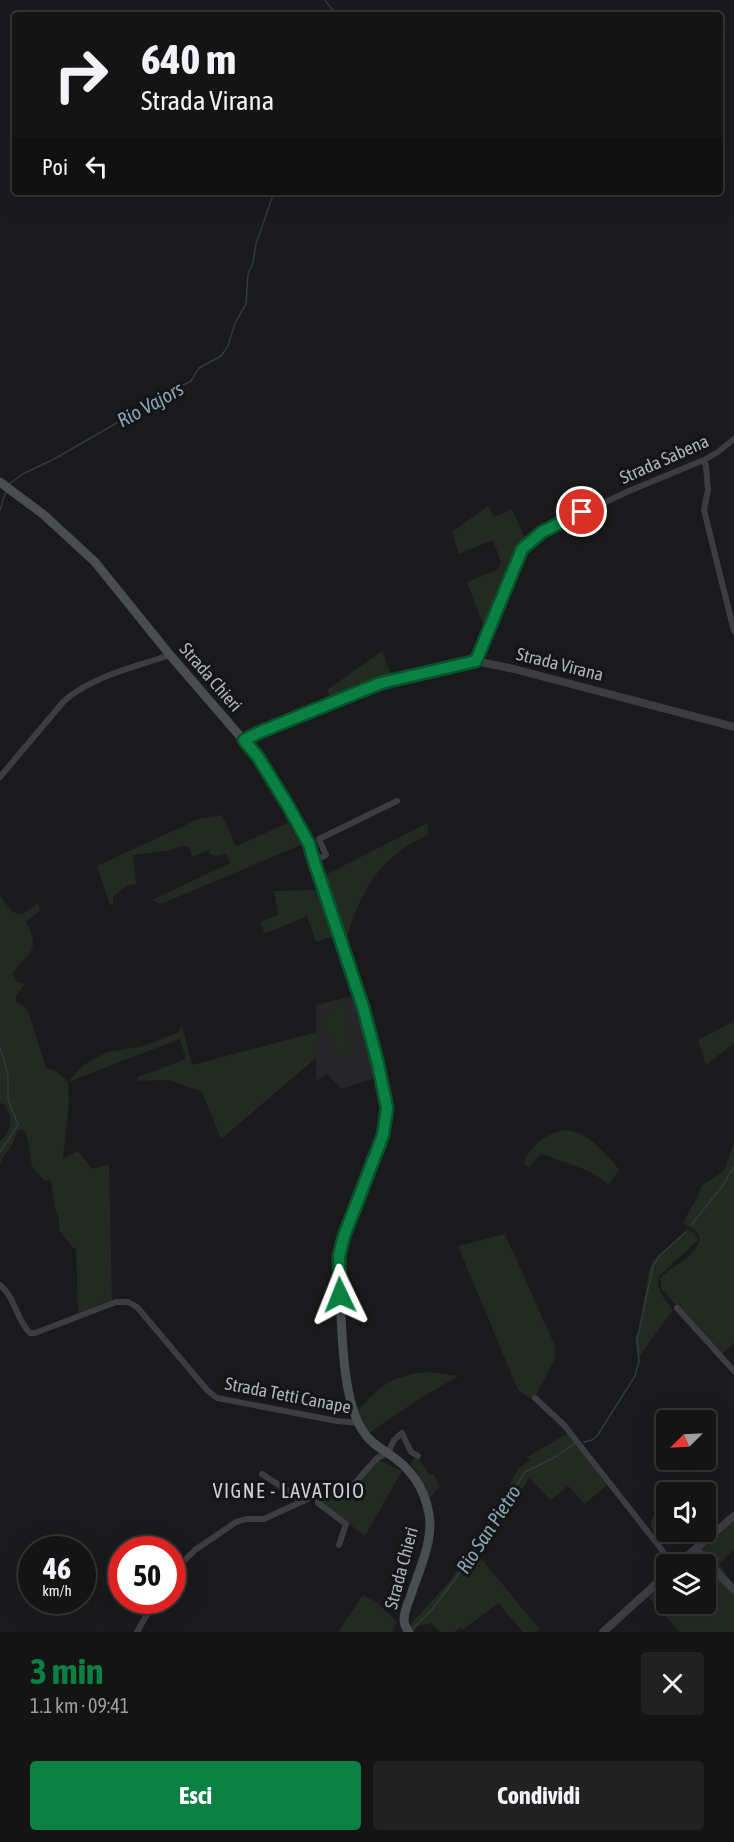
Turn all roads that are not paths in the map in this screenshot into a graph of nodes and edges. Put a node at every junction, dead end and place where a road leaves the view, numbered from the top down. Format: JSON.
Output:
{"nodes":[{"id":1,"x":734,"y":439,"type":"edge"},
{"id":2,"x":704,"y":460,"type":"junction"},
{"id":3,"x":7,"y":487,"type":"edge"},
{"id":4,"x":734,"y":631,"type":"edge"},
{"id":5,"x":170,"y":655,"type":"junction"},
{"id":6,"x":476,"y":661,"type":"junction"},
{"id":7,"x":734,"y":727,"type":"edge"},
{"id":8,"x":244,"y":740,"type":"junction"},
{"id":9,"x":0,"y":777,"type":"edge"},
{"id":10,"x":397,"y":801,"type":"dead end"},
{"id":11,"x":314,"y":861,"type":"junction"},
{"id":12,"x":0,"y":1285,"type":"edge"},
{"id":13,"x":677,"y":1308,"type":"dead end"},
{"id":14,"x":734,"y":1371,"type":"edge"},
{"id":15,"x":535,"y":1398,"type":"dead end"},
{"id":16,"x":359,"y":1423,"type":"junction"},
{"id":17,"x":388,"y":1453,"type":"junction"},
{"id":18,"x":418,"y":1456,"type":"dead end"},
{"id":19,"x":262,"y":1474,"type":"dead end"},
{"id":20,"x":317,"y":1496,"type":"junction"},
{"id":21,"x":303,"y":1501,"type":"junction"},
{"id":22,"x":734,"y":1516,"type":"edge"},
{"id":23,"x":339,"y":1545,"type":"dead end"},
{"id":24,"x":696,"y":1550,"type":"junction"},
{"id":25,"x":664,"y":1554,"type":"edge"},
{"id":26,"x":691,"y":1554,"type":"edge"},
{"id":27,"x":186,"y":1559,"type":"edge"},
{"id":28,"x":656,"y":1584,"type":"edge"},
{"id":29,"x":734,"y":1590,"type":"edge"},
{"id":30,"x":147,"y":1614,"type":"edge"},
{"id":31,"x":406,"y":1630,"type":"edge"},
{"id":32,"x":137,"y":1632,"type":"edge"},
{"id":33,"x":603,"y":1632,"type":"edge"}],
"edges":[{"from":1,"to":2,"type":"street","name":"Strada Sabena"},
{"from":2,"to":4,"type":"street"},
{"from":2,"to":6,"type":"street","name":"Strada Sabena"},
{"from":3,"to":5,"type":"main road","name":"Strada Chieri"},
{"from":5,"to":8,"type":"main road","name":"Strada Chieri"},
{"from":5,"to":9,"type":"street"},
{"from":6,"to":7,"type":"street","name":"Strada Virana"},
{"from":6,"to":8,"type":"street","name":"Strada Virana"},
{"from":8,"to":11,"type":"main road","name":"Strada Chieri"},
{"from":10,"to":11,"type":"street"},
{"from":11,"to":16,"type":"main road","name":"Strada Chieri"},
{"from":12,"to":16,"type":"street","name":"Strada Tetti Canape"},
{"from":13,"to":14,"type":"street"},
{"from":15,"to":25,"type":"street"},
{"from":16,"to":17,"type":"main road","name":"Strada Chieri"},
{"from":17,"to":18,"type":"street"},
{"from":17,"to":20,"type":"street"},
{"from":17,"to":31,"type":"main road","name":"Strada Chieri"},
{"from":19,"to":21,"type":"street"},
{"from":20,"to":21,"type":"street"},
{"from":20,"to":23,"type":"street"},
{"from":21,"to":27,"type":"street"},
{"from":22,"to":24,"type":"street"},
{"from":24,"to":26,"type":"street"},
{"from":24,"to":29,"type":"street"},
{"from":28,"to":33,"type":"street"},
{"from":30,"to":32,"type":"street"}]}
